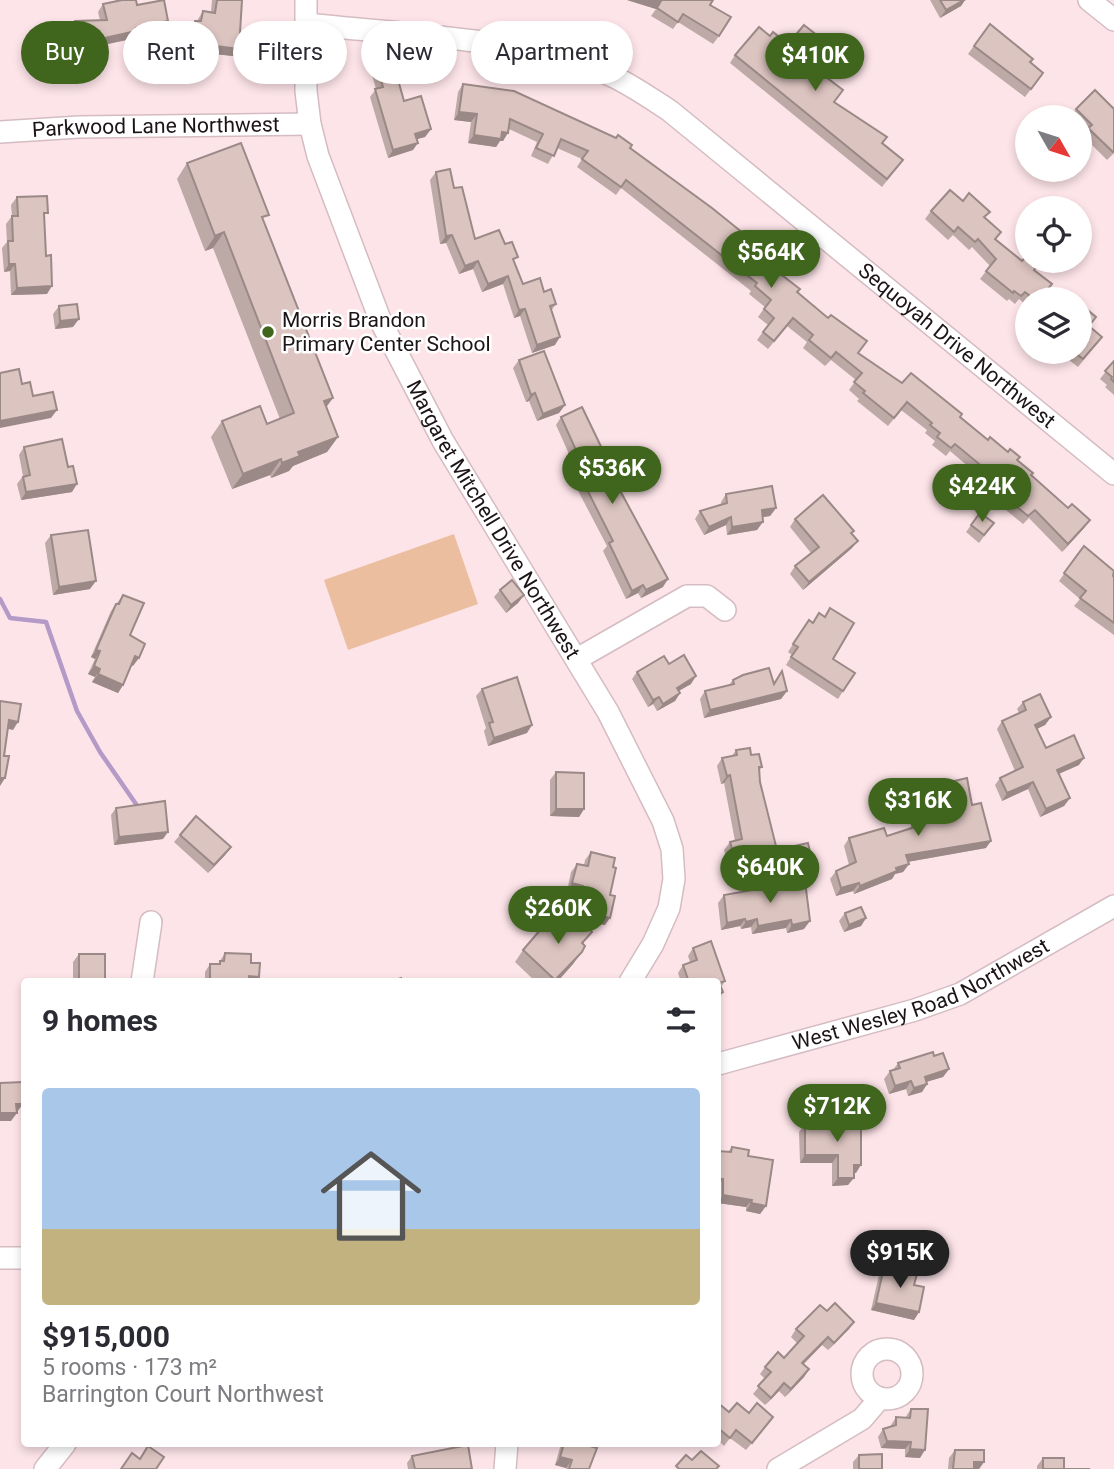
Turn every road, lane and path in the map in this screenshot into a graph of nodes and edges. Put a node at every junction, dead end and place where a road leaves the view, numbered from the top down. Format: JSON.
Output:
{"nodes":[{"id":1,"x":306,"y":0,"type":"edge"},
{"id":2,"x":1089,"y":0,"type":"edge"},
{"id":3,"x":1114,"y":20,"type":"edge"},
{"id":4,"x":307,"y":21,"type":"edge"},
{"id":5,"x":347,"y":28,"type":"edge"},
{"id":6,"x":306,"y":84,"type":"edge"},
{"id":7,"x":310,"y":124,"type":"junction"},
{"id":8,"x":0,"y":132,"type":"edge"},
{"id":9,"x":1114,"y":474,"type":"edge"},
{"id":10,"x":725,"y":610,"type":"dead end"},
{"id":11,"x":577,"y":659,"type":"junction"},
{"id":12,"x":1114,"y":906,"type":"edge"},
{"id":13,"x":151,"y":922,"type":"dead end"},
{"id":14,"x":143,"y":978,"type":"edge"},
{"id":15,"x":632,"y":978,"type":"edge"},
{"id":16,"x":721,"y":1063,"type":"edge"},
{"id":17,"x":0,"y":1258,"type":"edge"},
{"id":18,"x":21,"y":1258,"type":"edge"},
{"id":19,"x":880,"y":1398,"type":"dead end"},
{"id":20,"x":63,"y":1447,"type":"edge"},
{"id":21,"x":506,"y":1447,"type":"edge"},
{"id":22,"x":45,"y":1469,"type":"edge"},
{"id":23,"x":505,"y":1469,"type":"edge"},
{"id":24,"x":778,"y":1469,"type":"edge"}],
"edges":[{"from":1,"to":4,"type":"street","name":"Margaret Mitchell Drive Northwest"},
{"from":2,"to":3,"type":"street"},
{"from":5,"to":9,"type":"street","name":"Sequoyah Drive Northwest"},
{"from":6,"to":7,"type":"street","name":"Margaret Mitchell Drive Northwest"},
{"from":7,"to":8,"type":"street","name":"Parkwood Lane Northwest"},
{"from":7,"to":11,"type":"street","name":"Margaret Mitchell Drive Northwest"},
{"from":10,"to":11,"type":"street"},
{"from":11,"to":15,"type":"street","name":"Margaret Mitchell Drive Northwest"},
{"from":12,"to":16,"type":"street","name":"West Wesley Road Northwest"},
{"from":13,"to":14,"type":"street"},
{"from":17,"to":18,"type":"street"},
{"from":19,"to":24,"type":"street"},
{"from":20,"to":22,"type":"street"},
{"from":21,"to":23,"type":"street"}]}
